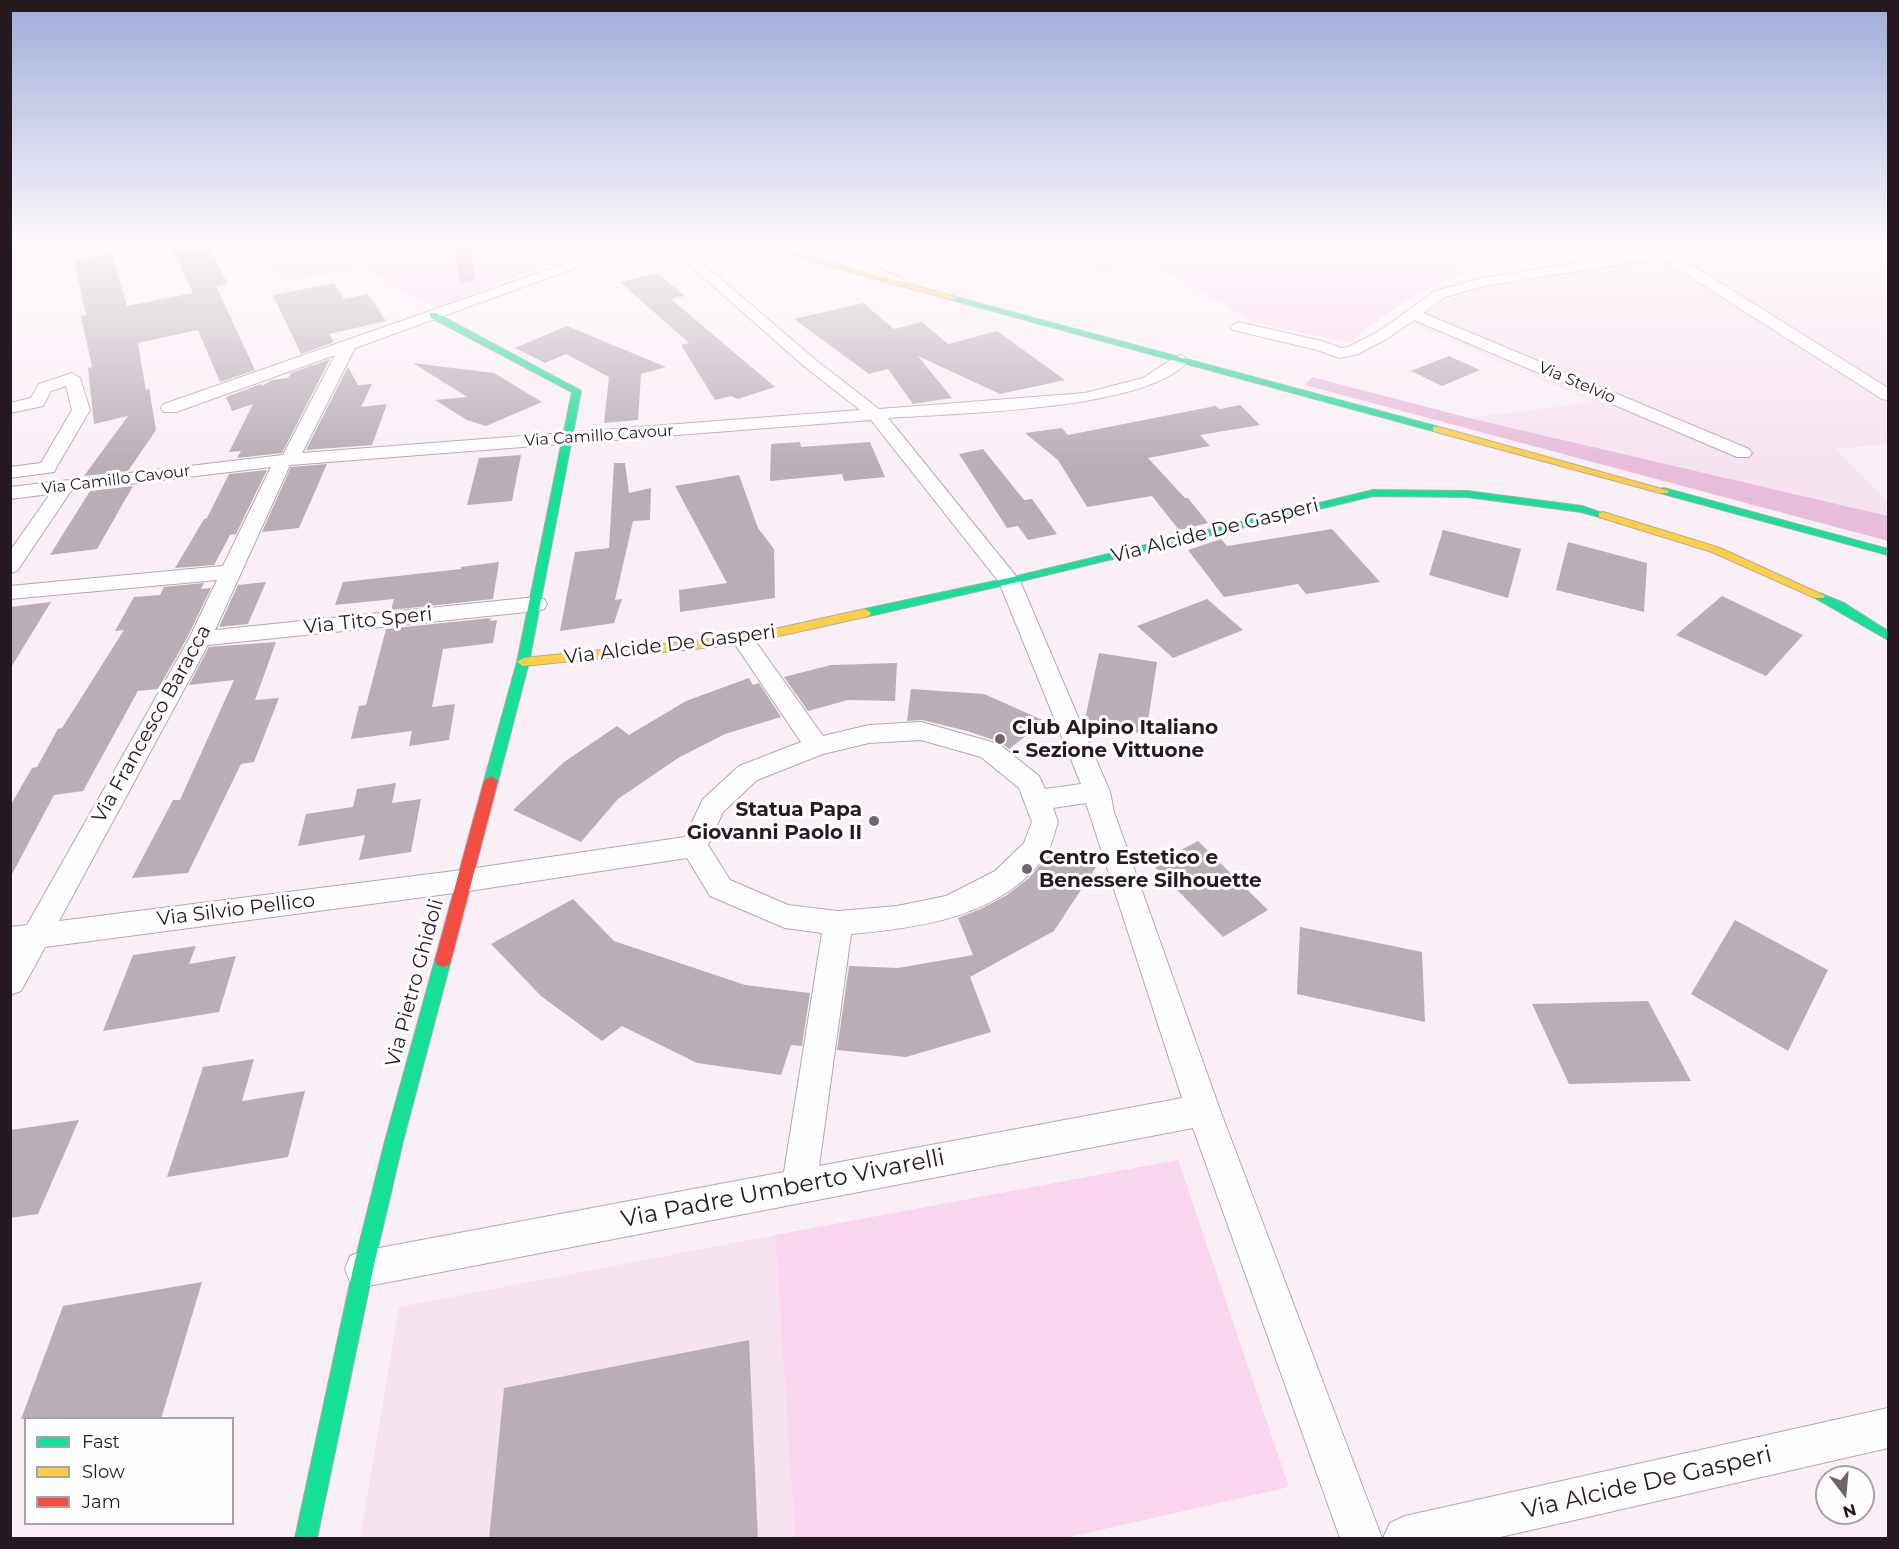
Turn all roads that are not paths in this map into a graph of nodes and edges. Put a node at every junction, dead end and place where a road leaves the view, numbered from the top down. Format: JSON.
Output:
{"nodes":[{"id":1,"x":423,"y":318,"type":"edge"},
{"id":2,"x":439,"y":318,"type":"edge"},
{"id":3,"x":758,"y":318,"type":"edge"},
{"id":4,"x":1029,"y":318,"type":"edge"},
{"id":5,"x":1404,"y":318,"type":"edge"},
{"id":6,"x":1424,"y":318,"type":"edge"},
{"id":7,"x":1767,"y":318,"type":"edge"},
{"id":8,"x":1238,"y":327,"type":"dead end"},
{"id":9,"x":349,"y":344,"type":"junction"},
{"id":10,"x":1181,"y":360,"type":"junction"},
{"id":11,"x":1888,"y":395,"type":"edge"},
{"id":12,"x":10,"y":408,"type":"edge"},
{"id":13,"x":170,"y":408,"type":"dead end"},
{"id":14,"x":875,"y":414,"type":"junction"},
{"id":15,"x":568,"y":438,"type":"junction"},
{"id":16,"x":1743,"y":453,"type":"dead end"},
{"id":17,"x":286,"y":459,"type":"junction"},
{"id":18,"x":10,"y":473,"type":"edge"},
{"id":19,"x":64,"y":487,"type":"junction"},
{"id":20,"x":10,"y":493,"type":"edge"},
{"id":21,"x":1888,"y":552,"type":"edge"},
{"id":22,"x":10,"y":567,"type":"edge"},
{"id":23,"x":231,"y":572,"type":"junction"},
{"id":24,"x":1008,"y":582,"type":"junction"},
{"id":25,"x":10,"y":593,"type":"edge"},
{"id":26,"x":536,"y":604,"type":"junction"},
{"id":27,"x":1888,"y":636,"type":"edge"},
{"id":28,"x":200,"y":639,"type":"junction"},
{"id":29,"x":743,"y":640,"type":"junction"},
{"id":30,"x":523,"y":662,"type":"junction"},
{"id":31,"x":817,"y":746,"type":"junction"},
{"id":32,"x":1097,"y":792,"type":"junction"},
{"id":33,"x":1037,"y":800,"type":"junction"},
{"id":34,"x":694,"y":846,"type":"junction"},
{"id":35,"x":462,"y":881,"type":"junction"},
{"id":36,"x":838,"y":923,"type":"junction"},
{"id":37,"x":23,"y":937,"type":"edge"},
{"id":38,"x":10,"y":982,"type":"edge"},
{"id":39,"x":1203,"y":1110,"type":"junction"},
{"id":40,"x":799,"y":1186,"type":"junction"},
{"id":41,"x":363,"y":1269,"type":"junction"},
{"id":42,"x":1888,"y":1428,"type":"edge"},
{"id":43,"x":306,"y":1539,"type":"edge"},
{"id":44,"x":1361,"y":1539,"type":"edge"},
{"id":45,"x":1405,"y":1539,"type":"edge"}],
"edges":[{"from":1,"to":9,"type":"street"},
{"from":2,"to":15,"type":"street","name":"Via Pietro Ghidoli"},
{"from":3,"to":14,"type":"street"},
{"from":4,"to":10,"type":"street"},
{"from":5,"to":8,"type":"street"},
{"from":6,"to":16,"type":"street","name":"Via Stelvio"},
{"from":7,"to":11,"type":"street"},
{"from":9,"to":13,"type":"street"},
{"from":9,"to":17,"type":"street","name":"Via Francesco Baracca"},
{"from":10,"to":14,"type":"street","name":"Via Camillo Cavour"},
{"from":10,"to":21,"type":"street"},
{"from":12,"to":18,"type":"street"},
{"from":14,"to":15,"type":"street","name":"Via Camillo Cavour"},
{"from":14,"to":24,"type":"street"},
{"from":15,"to":17,"type":"street","name":"Via Camillo Cavour"},
{"from":15,"to":26,"type":"street","name":"Via Pietro Ghidoli"},
{"from":17,"to":19,"type":"street","name":"Via Camillo Cavour"},
{"from":17,"to":23,"type":"street","name":"Via Francesco Baracca"},
{"from":19,"to":20,"type":"street","name":"Via Camillo Cavour"},
{"from":19,"to":22,"type":"street"},
{"from":23,"to":25,"type":"street"},
{"from":23,"to":28,"type":"street","name":"Via Francesco Baracca"},
{"from":24,"to":27,"type":"street","name":"Via Alcide De Gasperi"},
{"from":24,"to":29,"type":"street","name":"Via Alcide De Gasperi"},
{"from":24,"to":32,"type":"street"},
{"from":26,"to":28,"type":"street","name":"Via Tito Speri"},
{"from":26,"to":30,"type":"street","name":"Via Pietro Ghidoli"},
{"from":28,"to":37,"type":"street","name":"Via Francesco Baracca"},
{"from":29,"to":30,"type":"street","name":"Via Alcide De Gasperi"},
{"from":29,"to":31,"type":"street"},
{"from":30,"to":35,"type":"street","name":"Via Pietro Ghidoli"},
{"from":31,"to":33,"type":"street"},
{"from":31,"to":34,"type":"street"},
{"from":32,"to":33,"type":"street"},
{"from":32,"to":39,"type":"street"},
{"from":33,"to":36,"type":"street"},
{"from":34,"to":35,"type":"street","name":"Via Silvio Pellico"},
{"from":34,"to":36,"type":"street"},
{"from":35,"to":37,"type":"street","name":"Via Silvio Pellico"},
{"from":35,"to":41,"type":"street","name":"Via Pietro Ghidoli"},
{"from":36,"to":40,"type":"street"},
{"from":37,"to":38,"type":"street","name":"Via Francesco Baracca"},
{"from":39,"to":40,"type":"street","name":"Via Padre Umberto Vivarelli"},
{"from":39,"to":44,"type":"street"},
{"from":40,"to":41,"type":"street","name":"Via Padre Umberto Vivarelli"},
{"from":41,"to":43,"type":"street","name":"Via Pietro Ghidoli"},
{"from":42,"to":45,"type":"street","name":"Via Alcide De Gasperi"}]}
